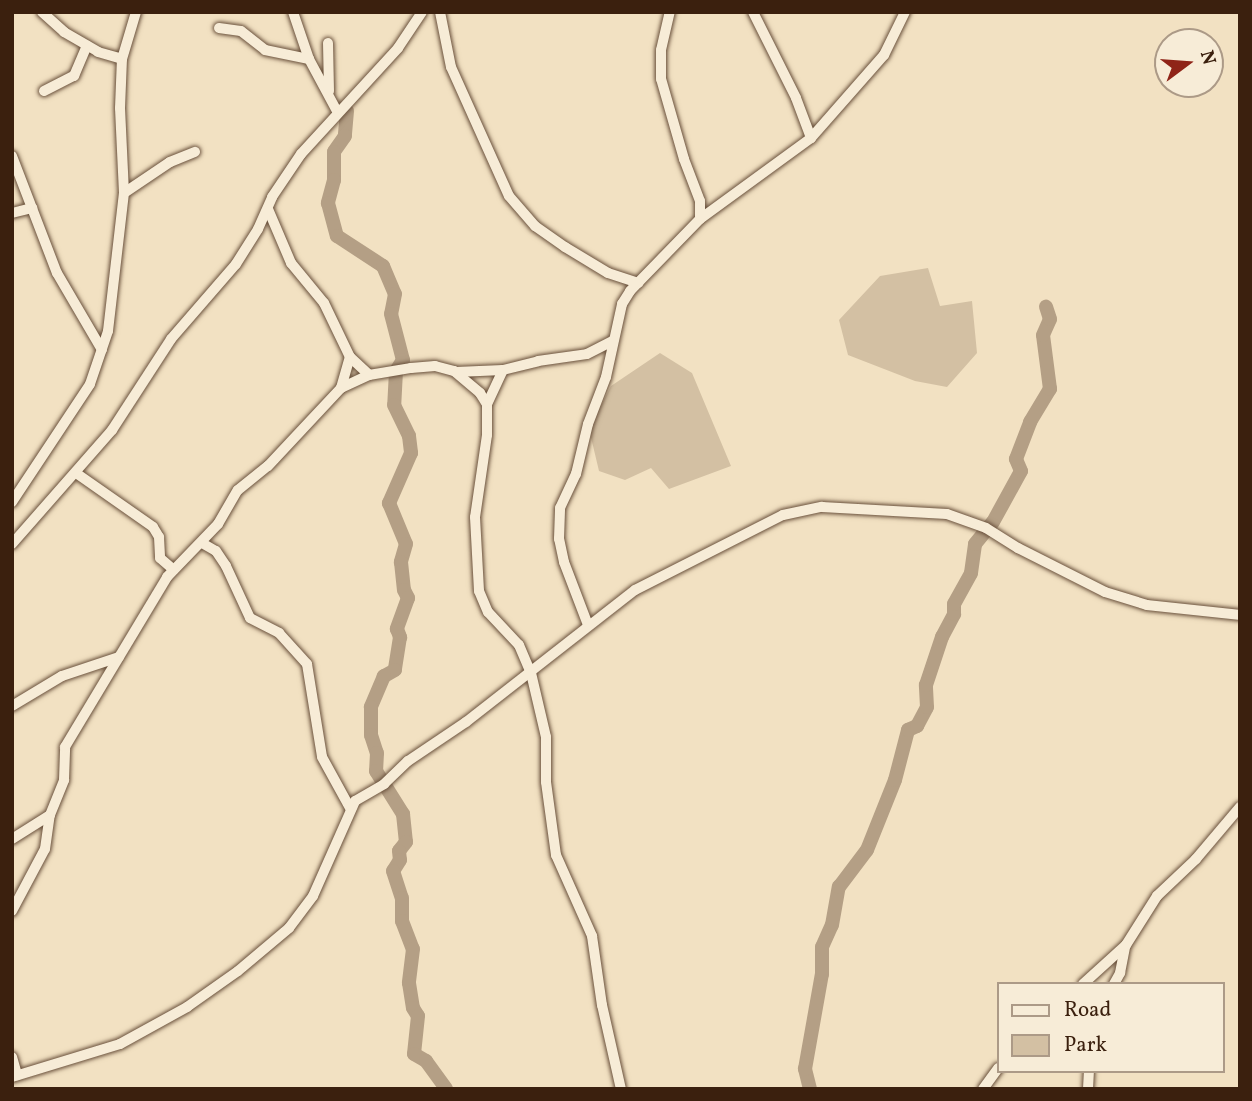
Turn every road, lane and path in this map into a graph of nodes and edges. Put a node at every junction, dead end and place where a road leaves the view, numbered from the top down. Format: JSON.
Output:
{"nodes":[{"id":1,"x":42,"y":12,"type":"edge"},
{"id":2,"x":136,"y":12,"type":"edge"},
{"id":3,"x":293,"y":12,"type":"edge"},
{"id":4,"x":422,"y":12,"type":"edge"},
{"id":5,"x":440,"y":12,"type":"edge"},
{"id":6,"x":670,"y":12,"type":"edge"},
{"id":7,"x":753,"y":12,"type":"edge"},
{"id":8,"x":905,"y":12,"type":"edge"},
{"id":9,"x":219,"y":28,"type":"dead end"},
{"id":10,"x":328,"y":43,"type":"dead end"},
{"id":11,"x":87,"y":46,"type":"junction"},
{"id":12,"x":122,"y":59,"type":"junction"},
{"id":13,"x":309,"y":59,"type":"junction"},
{"id":14,"x":44,"y":91,"type":"dead end"},
{"id":15,"x":329,"y":94,"type":"junction"},
{"id":16,"x":338,"y":113,"type":"junction"},
{"id":17,"x":811,"y":138,"type":"junction"},
{"id":18,"x":195,"y":152,"type":"dead end"},
{"id":19,"x":12,"y":156,"type":"edge"},
{"id":20,"x":124,"y":193,"type":"junction"},
{"id":21,"x":32,"y":208,"type":"junction"},
{"id":22,"x":268,"y":209,"type":"junction"},
{"id":23,"x":12,"y":213,"type":"edge"},
{"id":24,"x":700,"y":219,"type":"junction"},
{"id":25,"x":638,"y":283,"type":"junction"},
{"id":26,"x":612,"y":341,"type":"junction"},
{"id":27,"x":103,"y":350,"type":"junction"},
{"id":28,"x":350,"y":357,"type":"junction"},
{"id":29,"x":503,"y":370,"type":"junction"},
{"id":30,"x":456,"y":372,"type":"junction"},
{"id":31,"x":369,"y":375,"type":"junction"},
{"id":32,"x":341,"y":388,"type":"junction"},
{"id":33,"x":487,"y":404,"type":"junction"},
{"id":34,"x":76,"y":474,"type":"junction"},
{"id":35,"x":12,"y":502,"type":"edge"},
{"id":36,"x":202,"y":543,"type":"junction"},
{"id":37,"x":12,"y":544,"type":"edge"},
{"id":38,"x":174,"y":570,"type":"junction"},
{"id":39,"x":1240,"y":615,"type":"edge"},
{"id":40,"x":588,"y":625,"type":"junction"},
{"id":41,"x":119,"y":657,"type":"junction"},
{"id":42,"x":531,"y":673,"type":"junction"},
{"id":43,"x":12,"y":706,"type":"edge"},
{"id":44,"x":1240,"y":807,"type":"edge"},
{"id":45,"x":350,"y":808,"type":"junction"},
{"id":46,"x":50,"y":815,"type":"junction"},
{"id":47,"x":12,"y":839,"type":"edge"},
{"id":48,"x":12,"y":911,"type":"edge"},
{"id":49,"x":1126,"y":944,"type":"junction"},
{"id":50,"x":1085,"y":982,"type":"edge"},
{"id":51,"x":1115,"y":982,"type":"edge"},
{"id":52,"x":12,"y":1057,"type":"edge"},
{"id":53,"x":996,"y":1071,"type":"edge"},
{"id":54,"x":15,"y":1076,"type":"edge"},
{"id":55,"x":621,"y":1089,"type":"edge"},
{"id":56,"x":983,"y":1089,"type":"edge"}],
"edges":[{"from":1,"to":11,"type":"street"},
{"from":2,"to":12,"type":"street"},
{"from":3,"to":13,"type":"street"},
{"from":4,"to":16,"type":"street"},
{"from":5,"to":25,"type":"street"},
{"from":6,"to":24,"type":"street"},
{"from":7,"to":17,"type":"street"},
{"from":8,"to":17,"type":"street"},
{"from":9,"to":13,"type":"street"},
{"from":10,"to":15,"type":"street"},
{"from":11,"to":12,"type":"street"},
{"from":11,"to":14,"type":"street"},
{"from":12,"to":20,"type":"street"},
{"from":13,"to":15,"type":"street"},
{"from":15,"to":16,"type":"street"},
{"from":16,"to":22,"type":"street"},
{"from":17,"to":24,"type":"street"},
{"from":18,"to":20,"type":"street"},
{"from":19,"to":21,"type":"street"},
{"from":20,"to":27,"type":"street"},
{"from":21,"to":23,"type":"street"},
{"from":21,"to":27,"type":"street"},
{"from":22,"to":28,"type":"street"},
{"from":22,"to":34,"type":"street"},
{"from":24,"to":25,"type":"street"},
{"from":25,"to":26,"type":"street"},
{"from":26,"to":29,"type":"street"},
{"from":26,"to":40,"type":"street"},
{"from":27,"to":35,"type":"street"},
{"from":28,"to":31,"type":"street"},
{"from":28,"to":32,"type":"street"},
{"from":29,"to":30,"type":"street"},
{"from":29,"to":33,"type":"street"},
{"from":30,"to":31,"type":"street"},
{"from":30,"to":33,"type":"street"},
{"from":31,"to":32,"type":"street"},
{"from":32,"to":36,"type":"street"},
{"from":33,"to":42,"type":"street"},
{"from":34,"to":37,"type":"street"},
{"from":34,"to":38,"type":"street"},
{"from":36,"to":38,"type":"street"},
{"from":36,"to":45,"type":"street"},
{"from":38,"to":41,"type":"street"},
{"from":39,"to":40,"type":"street"},
{"from":40,"to":42,"type":"street"},
{"from":41,"to":43,"type":"street"},
{"from":41,"to":46,"type":"street"},
{"from":42,"to":45,"type":"street"},
{"from":42,"to":55,"type":"street"},
{"from":44,"to":49,"type":"street"},
{"from":45,"to":54,"type":"street"},
{"from":46,"to":47,"type":"street"},
{"from":46,"to":48,"type":"street"},
{"from":49,"to":50,"type":"street"},
{"from":49,"to":51,"type":"street"},
{"from":52,"to":54,"type":"street"},
{"from":53,"to":56,"type":"street"}]}
